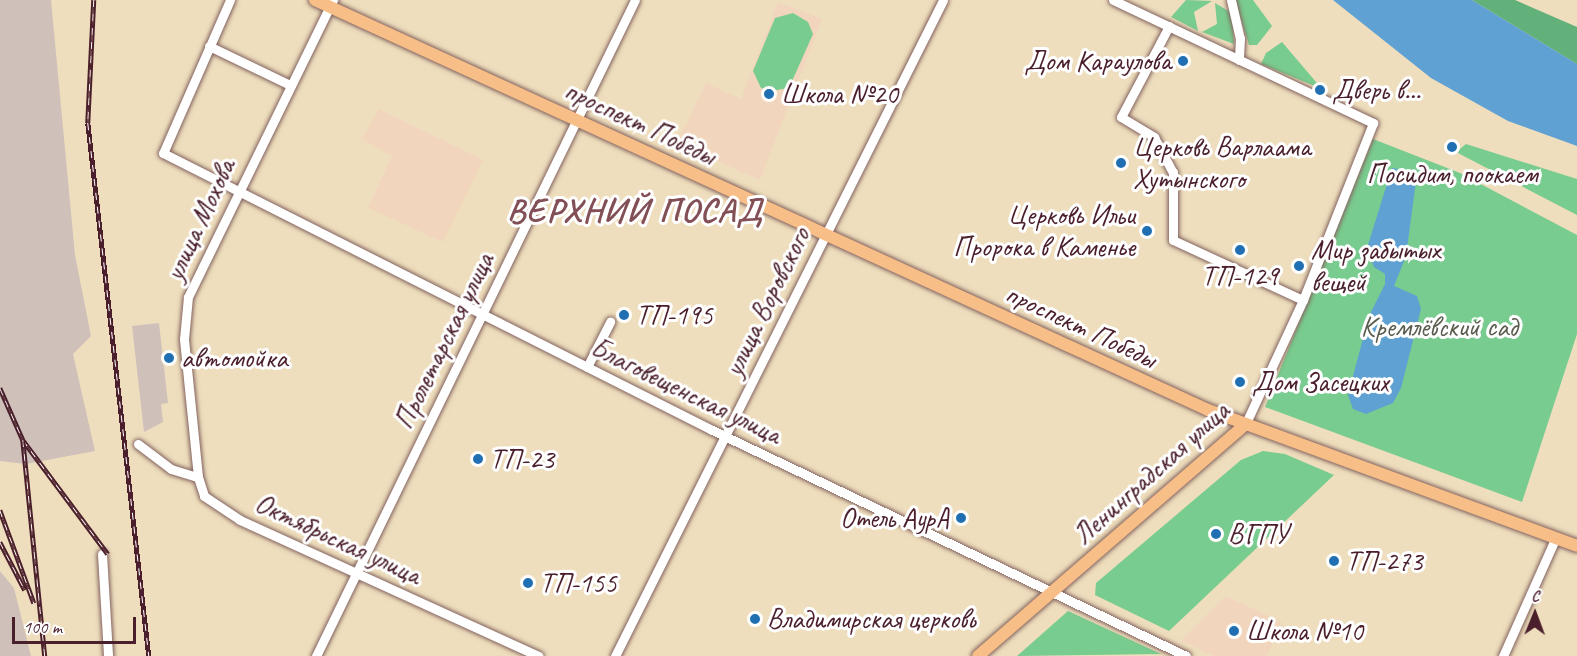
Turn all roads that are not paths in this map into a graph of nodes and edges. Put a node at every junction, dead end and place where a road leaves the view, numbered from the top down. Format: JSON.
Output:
{"nodes":[{"id":1,"x":230,"y":0,"type":"edge"},
{"id":2,"x":315,"y":0,"type":"edge"},
{"id":3,"x":635,"y":0,"type":"edge"},
{"id":4,"x":943,"y":0,"type":"edge"},
{"id":5,"x":1113,"y":0,"type":"edge"},
{"id":6,"x":1231,"y":0,"type":"edge"},
{"id":7,"x":332,"y":3,"type":"edge"},
{"id":8,"x":1169,"y":26,"type":"junction"},
{"id":9,"x":209,"y":46,"type":"junction"},
{"id":10,"x":1239,"y":60,"type":"junction"},
{"id":11,"x":290,"y":86,"type":"junction"},
{"id":12,"x":576,"y":120,"type":"junction"},
{"id":13,"x":238,"y":190,"type":"junction"},
{"id":14,"x":825,"y":235,"type":"junction"},
{"id":15,"x":1303,"y":300,"type":"junction"},
{"id":16,"x":481,"y":316,"type":"junction"},
{"id":17,"x":610,"y":322,"type":"dead end"},
{"id":18,"x":587,"y":367,"type":"junction"},
{"id":19,"x":1245,"y":424,"type":"junction"},
{"id":20,"x":726,"y":437,"type":"junction"},
{"id":21,"x":138,"y":444,"type":"dead end"},
{"id":22,"x":198,"y":477,"type":"junction"},
{"id":23,"x":1556,"y":537,"type":"junction"},
{"id":24,"x":1577,"y":546,"type":"edge"},
{"id":25,"x":102,"y":554,"type":"dead end"},
{"id":26,"x":355,"y":571,"type":"junction"},
{"id":27,"x":1051,"y":593,"type":"junction"},
{"id":28,"x":108,"y":656,"type":"edge"},
{"id":29,"x":316,"y":656,"type":"edge"},
{"id":30,"x":539,"y":656,"type":"edge"},
{"id":31,"x":615,"y":656,"type":"edge"},
{"id":32,"x":978,"y":656,"type":"edge"},
{"id":33,"x":1186,"y":656,"type":"edge"},
{"id":34,"x":1503,"y":656,"type":"edge"}],
"edges":[{"from":1,"to":9,"type":"street"},
{"from":2,"to":7,"type":"main road","name":"проспект Победы"},
{"from":3,"to":12,"type":"street","name":"Пролетарская улица"},
{"from":4,"to":14,"type":"street","name":"улица Воровского"},
{"from":5,"to":8,"type":"street"},
{"from":6,"to":10,"type":"street"},
{"from":7,"to":11,"type":"street","name":"улица Мохова"},
{"from":7,"to":12,"type":"main road","name":"проспект Победы"},
{"from":8,"to":10,"type":"street"},
{"from":8,"to":15,"type":"street"},
{"from":9,"to":11,"type":"street"},
{"from":9,"to":13,"type":"street","name":"Благовещенская улица"},
{"from":10,"to":15,"type":"street","name":"Ленинградская улица"},
{"from":11,"to":13,"type":"street","name":"улица Мохова"},
{"from":12,"to":14,"type":"main road","name":"проспект Победы"},
{"from":12,"to":16,"type":"street","name":"Пролетарская улица"},
{"from":13,"to":16,"type":"street","name":"Благовещенская улица"},
{"from":13,"to":22,"type":"street","name":"улица Мохова"},
{"from":14,"to":19,"type":"main road","name":"проспект Победы"},
{"from":14,"to":20,"type":"street","name":"улица Воровского"},
{"from":15,"to":19,"type":"street","name":"Ленинградская улица"},
{"from":16,"to":18,"type":"street","name":"Благовещенская улица"},
{"from":16,"to":26,"type":"street","name":"Пролетарская улица"},
{"from":17,"to":18,"type":"street"},
{"from":18,"to":20,"type":"street","name":"Благовещенская улица"},
{"from":19,"to":23,"type":"main road","name":"проспект Победы"},
{"from":19,"to":27,"type":"main road","name":"Ленинградская улица"},
{"from":20,"to":27,"type":"street","name":"Благовещенская улица"},
{"from":20,"to":31,"type":"street","name":"улица Воровского"},
{"from":21,"to":22,"type":"street"},
{"from":22,"to":26,"type":"street","name":"Октябрьская улица"},
{"from":23,"to":24,"type":"main road","name":"проспект Победы"},
{"from":23,"to":34,"type":"street"},
{"from":25,"to":28,"type":"street"},
{"from":26,"to":29,"type":"street","name":"Пролетарская улица"},
{"from":26,"to":30,"type":"street","name":"Октябрьская улица"},
{"from":27,"to":32,"type":"main road","name":"Ленинградская улица"},
{"from":27,"to":33,"type":"street","name":"Благовещенская улица"}]}
